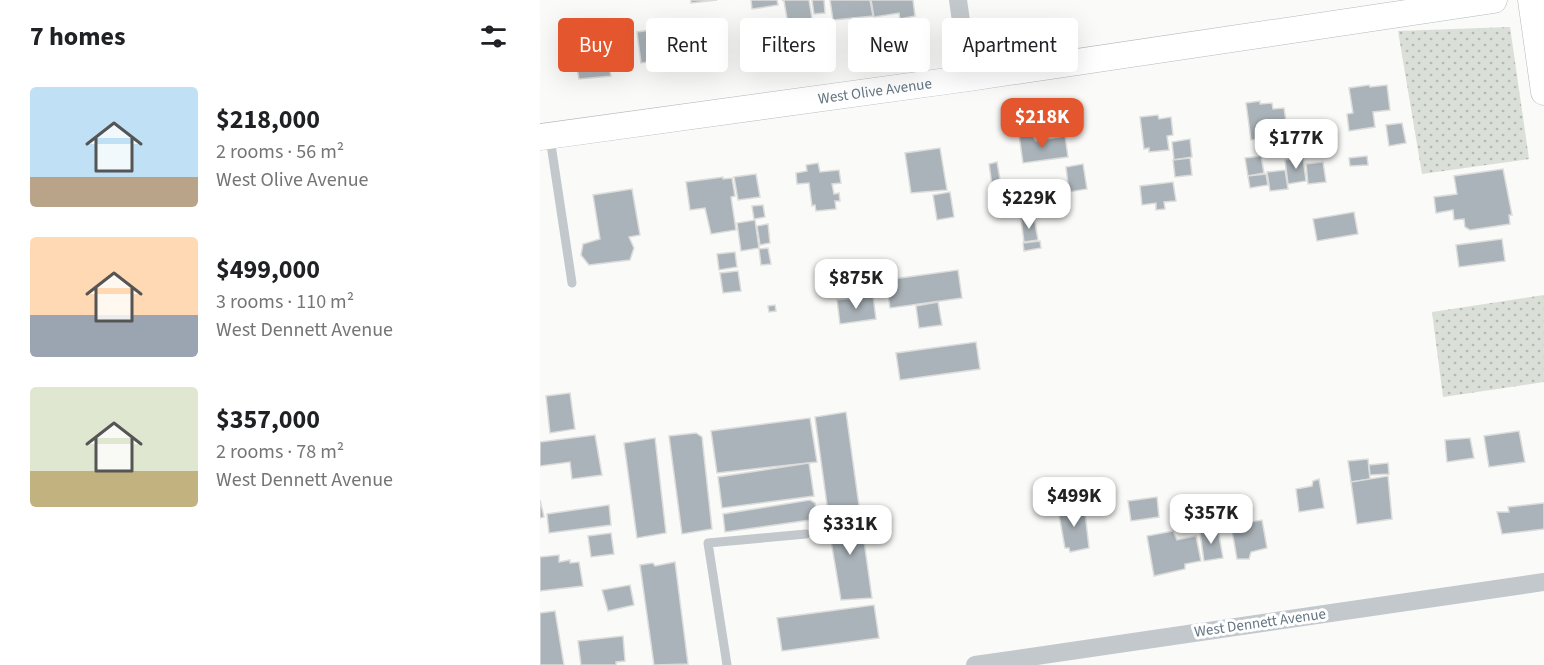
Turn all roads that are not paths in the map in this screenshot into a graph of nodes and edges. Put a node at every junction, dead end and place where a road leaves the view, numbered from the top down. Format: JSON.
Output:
{"nodes":[{"id":1,"x":958,"y":0,"type":"edge"},
{"id":2,"x":1494,"y":0,"type":"edge"},
{"id":3,"x":1531,"y":0,"type":"edge"},
{"id":4,"x":1417,"y":5,"type":"edge"},
{"id":5,"x":969,"y":78,"type":"junction"},
{"id":6,"x":1544,"y":92,"type":"edge"},
{"id":7,"x":545,"y":136,"type":"edge"},
{"id":8,"x":572,"y":283,"type":"dead end"},
{"id":9,"x":806,"y":534,"type":"dead end"},
{"id":10,"x":1544,"y":582,"type":"edge"},
{"id":11,"x":1042,"y":660,"type":"edge"},
{"id":12,"x":727,"y":665,"type":"edge"},
{"id":13,"x":975,"y":665,"type":"edge"}],
"edges":[{"from":1,"to":5,"type":"street"},
{"from":2,"to":4,"type":"main road","name":"West Olive Avenue"},
{"from":3,"to":6,"type":"main road"},
{"from":4,"to":5,"type":"main road","name":"West Olive Avenue"},
{"from":5,"to":7,"type":"main road","name":"West Olive Avenue"},
{"from":7,"to":8,"type":"lane"},
{"from":9,"to":12,"type":"lane"},
{"from":10,"to":11,"type":"street","name":"West Dennett Avenue"},
{"from":11,"to":13,"type":"street","name":"West Dennett Avenue"}]}
